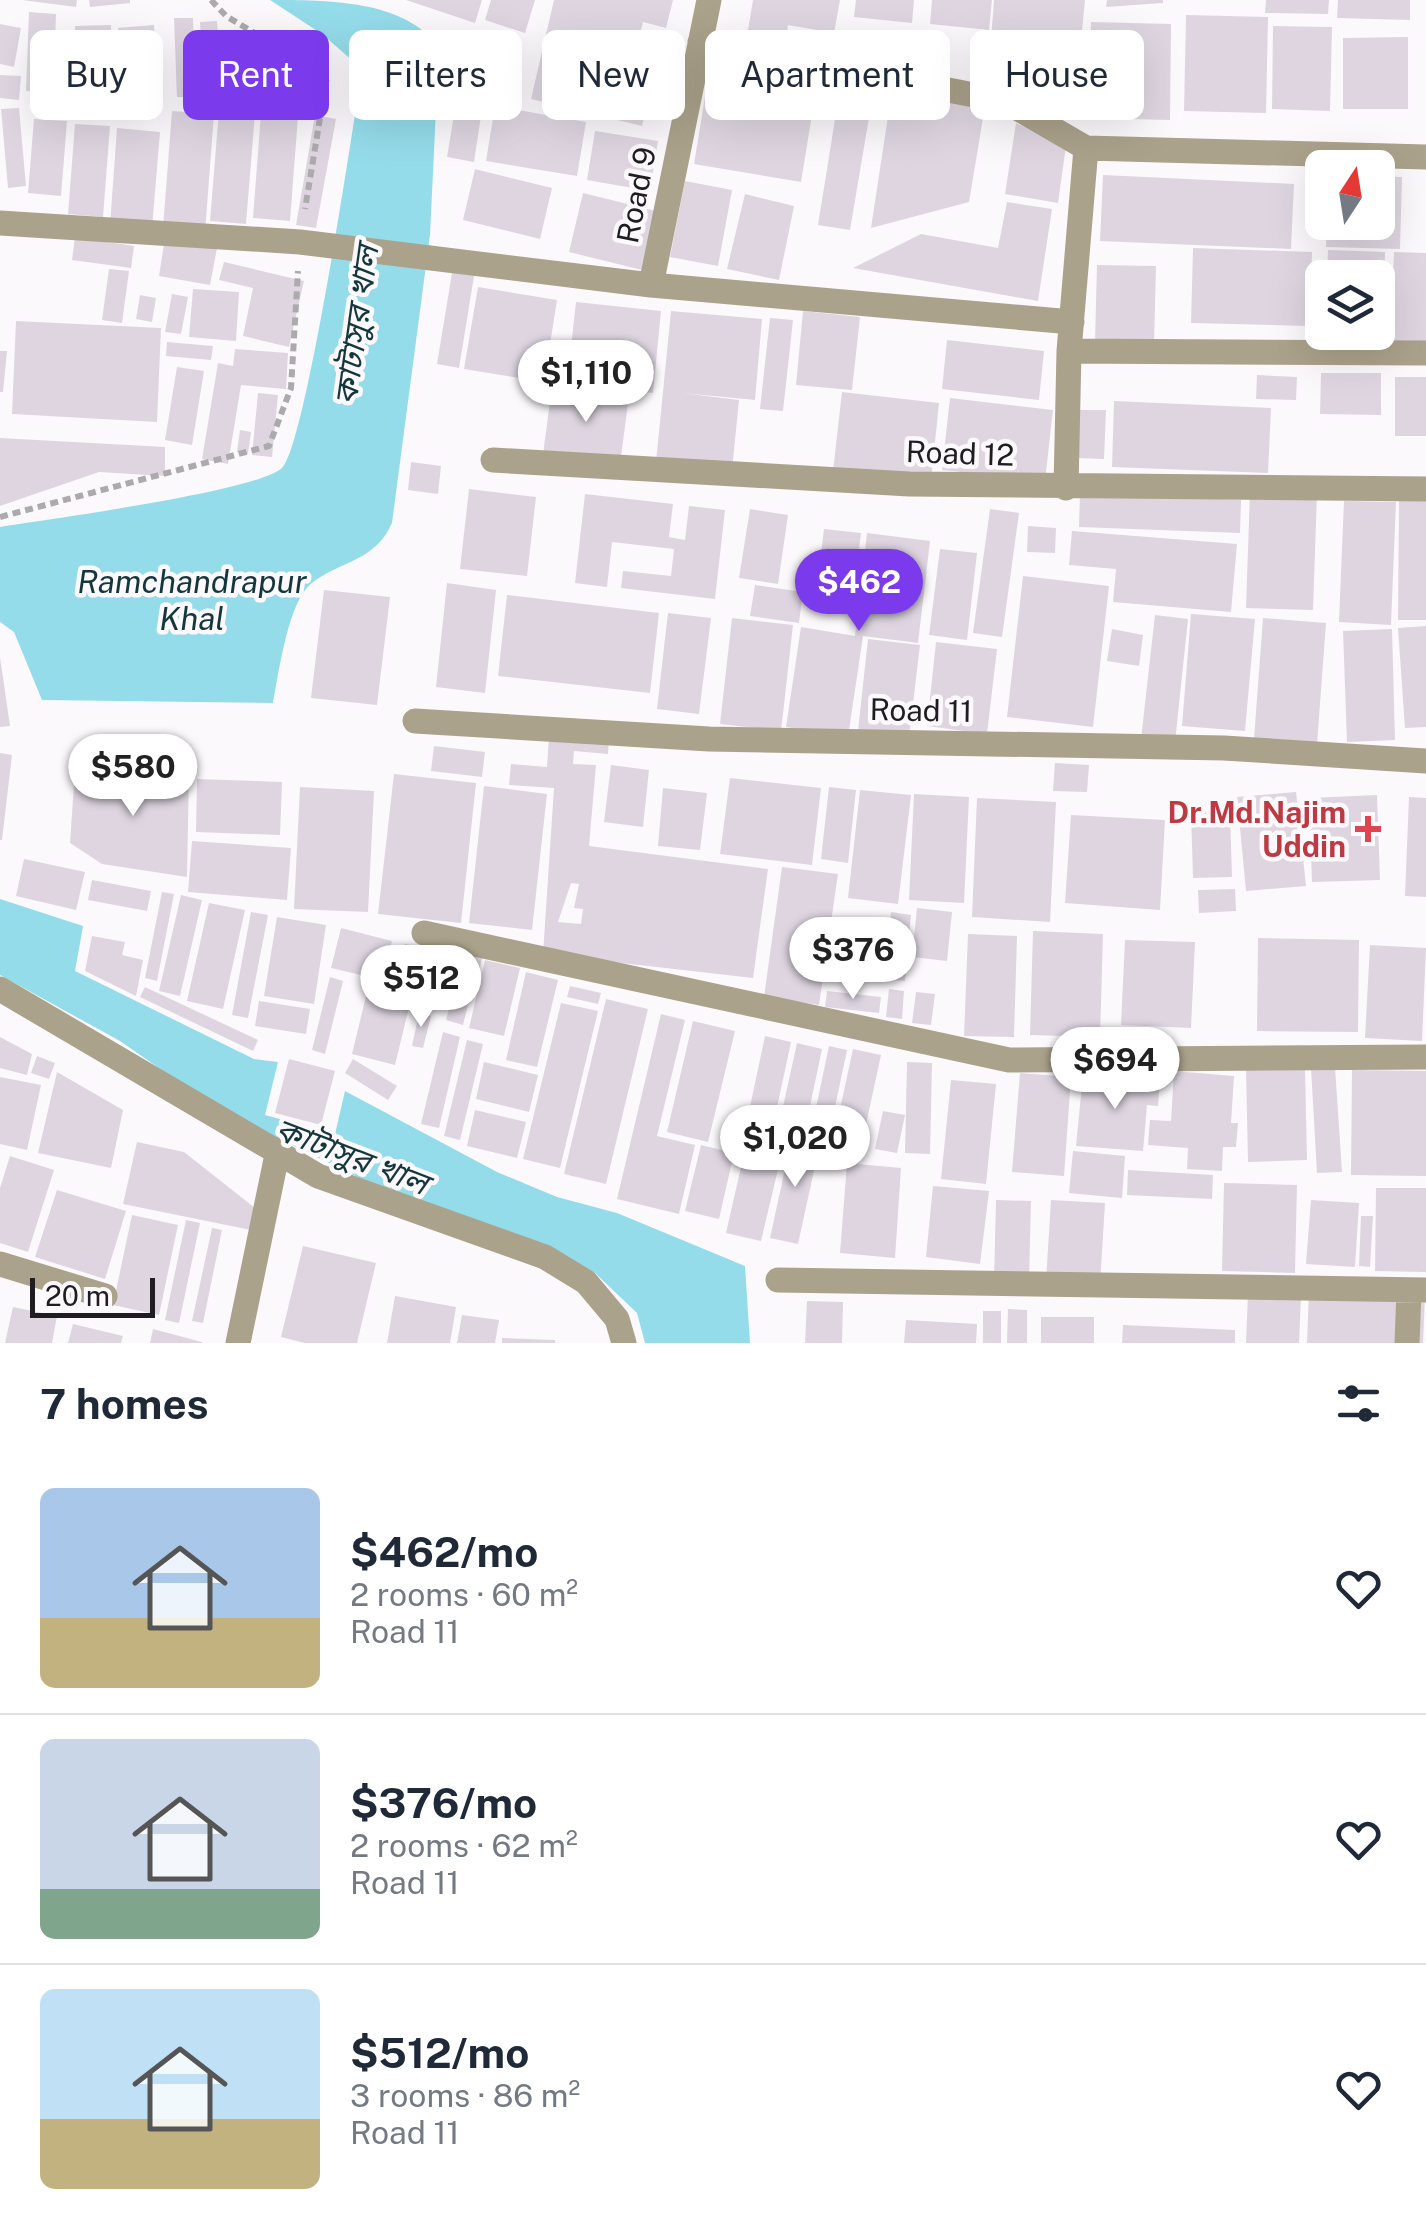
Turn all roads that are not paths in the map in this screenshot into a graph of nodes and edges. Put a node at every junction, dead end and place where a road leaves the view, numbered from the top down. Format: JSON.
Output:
{"nodes":[{"id":1,"x":708,"y":0,"type":"edge"},
{"id":2,"x":700,"y":42,"type":"junction"},
{"id":3,"x":1086,"y":148,"type":"junction"},
{"id":4,"x":1426,"y":158,"type":"edge"},
{"id":5,"x":0,"y":223,"type":"edge"},
{"id":6,"x":651,"y":285,"type":"junction"},
{"id":7,"x":1072,"y":322,"type":"junction"},
{"id":8,"x":1069,"y":351,"type":"junction"},
{"id":9,"x":1426,"y":353,"type":"edge"},
{"id":10,"x":493,"y":460,"type":"dead end"},
{"id":11,"x":1066,"y":488,"type":"junction"},
{"id":12,"x":1426,"y":490,"type":"edge"},
{"id":13,"x":415,"y":720,"type":"dead end"},
{"id":14,"x":1426,"y":762,"type":"edge"},
{"id":15,"x":424,"y":933,"type":"dead end"},
{"id":16,"x":0,"y":990,"type":"edge"},
{"id":17,"x":1426,"y":1057,"type":"edge"},
{"id":18,"x":278,"y":1150,"type":"junction"},
{"id":19,"x":0,"y":1264,"type":"edge"},
{"id":20,"x":778,"y":1280,"type":"dead end"},
{"id":21,"x":1417,"y":1290,"type":"edge"},
{"id":22,"x":104,"y":1296,"type":"dead end"},
{"id":23,"x":238,"y":1343,"type":"edge"},
{"id":24,"x":624,"y":1343,"type":"edge"},
{"id":25,"x":1407,"y":1343,"type":"edge"}],
"edges":[{"from":1,"to":2,"type":"street","name":"Road 9"},
{"from":2,"to":3,"type":"street"},
{"from":2,"to":6,"type":"street","name":"Road 9"},
{"from":3,"to":4,"type":"street"},
{"from":3,"to":7,"type":"street"},
{"from":5,"to":6,"type":"street"},
{"from":6,"to":7,"type":"street"},
{"from":7,"to":8,"type":"street"},
{"from":8,"to":9,"type":"street"},
{"from":8,"to":11,"type":"street"},
{"from":10,"to":11,"type":"street","name":"Road 12"},
{"from":11,"to":12,"type":"street","name":"Road 12"},
{"from":13,"to":14,"type":"street","name":"Road 11"},
{"from":15,"to":17,"type":"street"},
{"from":16,"to":18,"type":"street"},
{"from":18,"to":23,"type":"street"},
{"from":18,"to":24,"type":"street"},
{"from":19,"to":22,"type":"street"},
{"from":20,"to":21,"type":"street"},
{"from":21,"to":25,"type":"street"}]}
